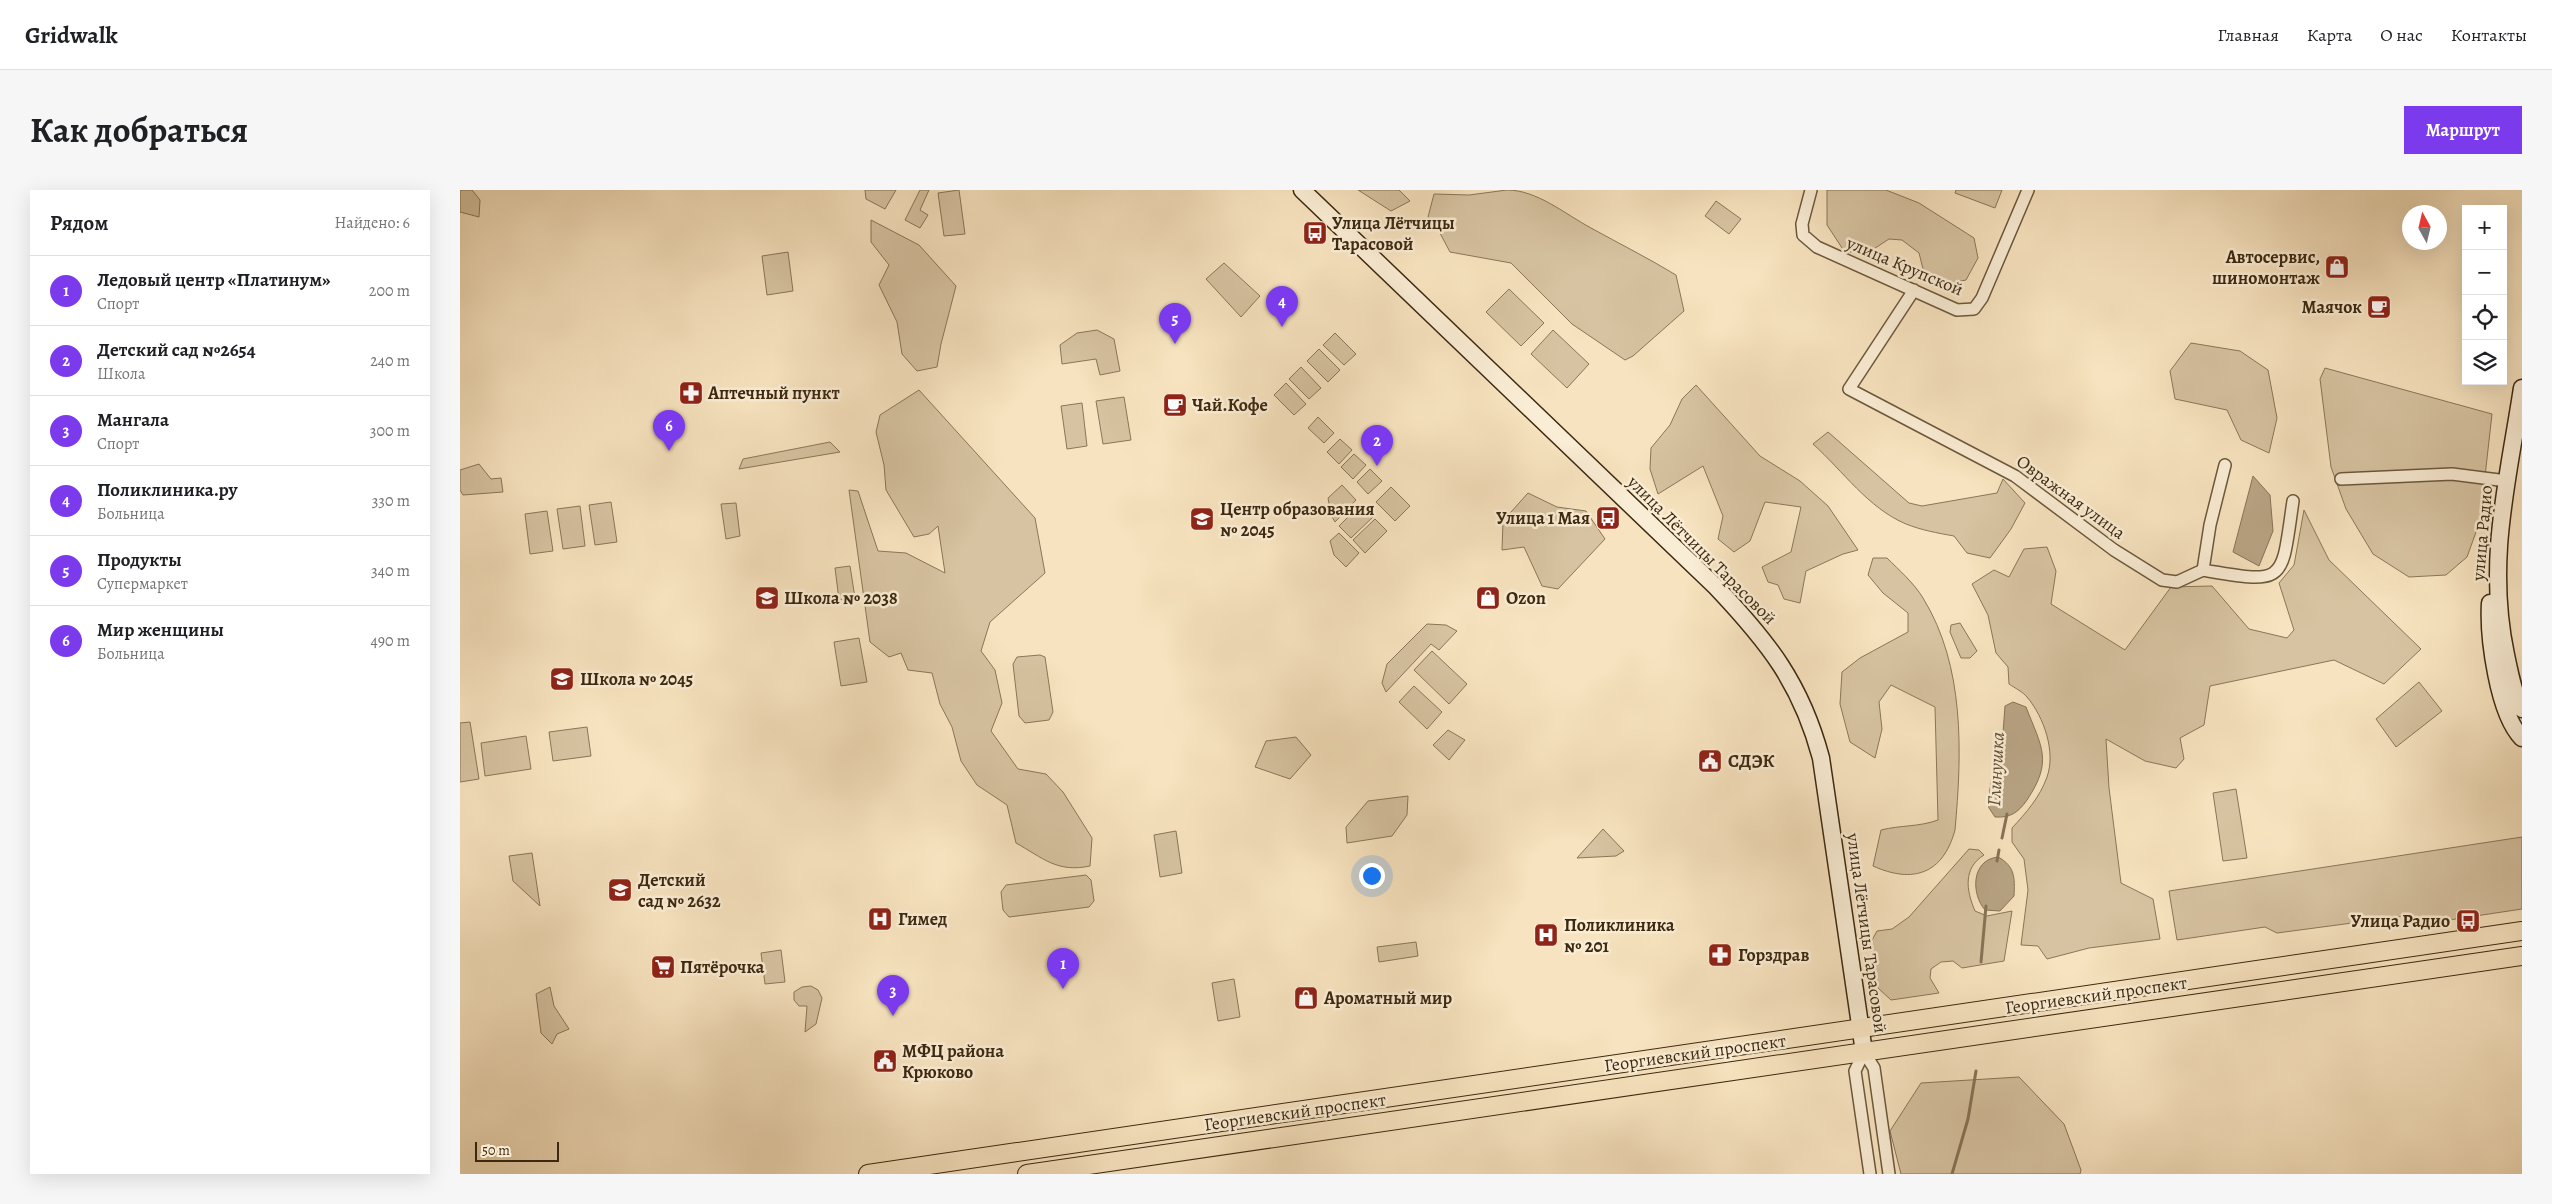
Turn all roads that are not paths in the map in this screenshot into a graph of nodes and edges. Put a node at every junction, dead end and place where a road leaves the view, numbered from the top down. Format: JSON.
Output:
{"nodes":[{"id":1,"x":1302,"y":190,"type":"edge"},
{"id":2,"x":1811,"y":190,"type":"edge"},
{"id":3,"x":2028,"y":190,"type":"edge"},
{"id":4,"x":1914,"y":290,"type":"junction"},
{"id":5,"x":2522,"y":388,"type":"edge"},
{"id":6,"x":2225,"y":465,"type":"dead end"},
{"id":7,"x":2341,"y":479,"type":"dead end"},
{"id":8,"x":2507,"y":481,"type":"junction"},
{"id":9,"x":2293,"y":501,"type":"dead end"},
{"id":10,"x":2496,"y":564,"type":"junction"},
{"id":11,"x":2203,"y":570,"type":"junction"},
{"id":12,"x":2522,"y":709,"type":"edge"},
{"id":13,"x":2522,"y":738,"type":"edge"},
{"id":14,"x":2522,"y":932,"type":"edge"},
{"id":15,"x":2522,"y":956,"type":"edge"},
{"id":16,"x":1861,"y":1030,"type":"junction"},
{"id":17,"x":1864,"y":1052,"type":"junction"},
{"id":18,"x":914,"y":1171,"type":"edge"},
{"id":19,"x":868,"y":1174,"type":"edge"},
{"id":20,"x":1026,"y":1174,"type":"edge"},
{"id":21,"x":1870,"y":1174,"type":"edge"},
{"id":22,"x":1888,"y":1174,"type":"edge"}],
"edges":[{"from":1,"to":16,"type":"main road","name":"улица Лётчицы Тарасовой"},
{"from":2,"to":4,"type":"street","name":"улица Крупской"},
{"from":3,"to":4,"type":"street","name":"улица Крупской"},
{"from":4,"to":11,"type":"street","name":"Овражная улица"},
{"from":5,"to":8,"type":"main road","name":"улица Радио"},
{"from":6,"to":11,"type":"street"},
{"from":7,"to":8,"type":"street"},
{"from":8,"to":10,"type":"main road","name":"улица Радио"},
{"from":9,"to":11,"type":"street"},
{"from":10,"to":12,"type":"main road","name":"улица Радио"},
{"from":10,"to":13,"type":"main road"},
{"from":14,"to":16,"type":"main road","name":"Георгиевский проспект"},
{"from":15,"to":17,"type":"main road","name":"Георгиевский проспект"},
{"from":16,"to":17,"type":"main road","name":"улица Лётчицы Тарасовой"},
{"from":16,"to":18,"type":"main road","name":"Георгиевский проспект"},
{"from":17,"to":20,"type":"main road","name":"Георгиевский проспект"},
{"from":17,"to":21,"type":"street"},
{"from":17,"to":22,"type":"street"},
{"from":18,"to":19,"type":"main road","name":"Георгиевский проспект"}]}
